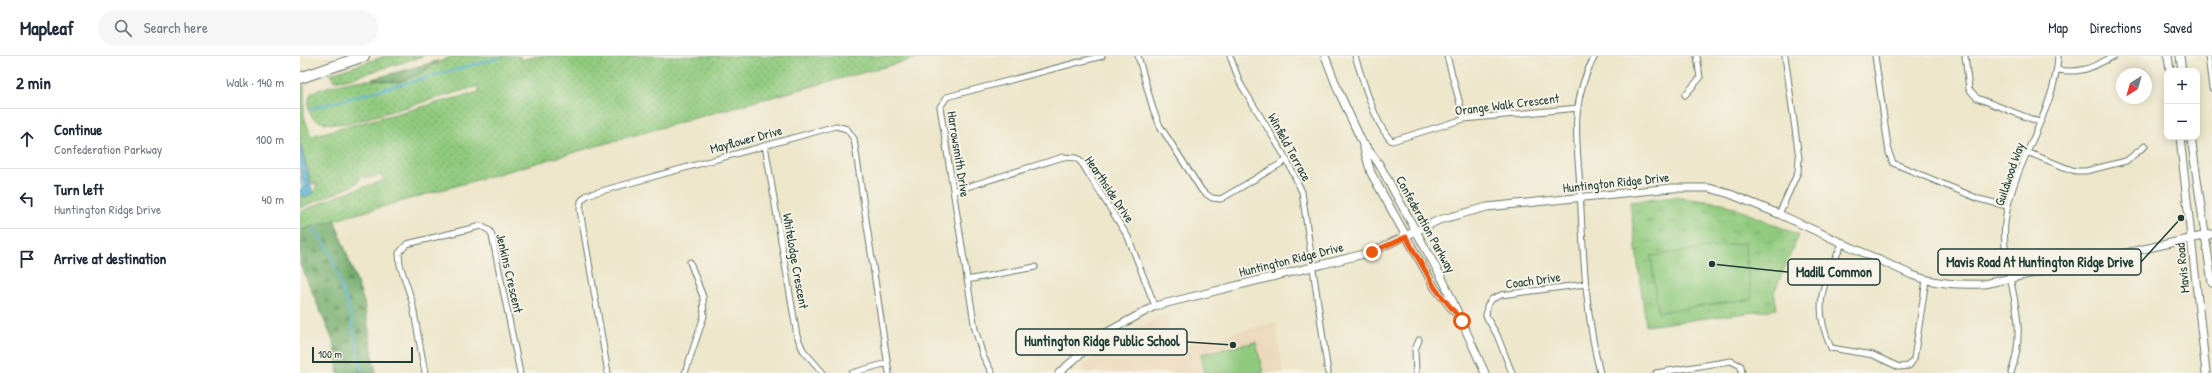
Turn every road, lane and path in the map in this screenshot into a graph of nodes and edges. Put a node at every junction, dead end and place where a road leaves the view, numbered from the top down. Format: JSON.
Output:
{"nodes":[{"id":1,"x":364,"y":56,"type":"edge"},
{"id":2,"x":1102,"y":56,"type":"edge"},
{"id":3,"x":1138,"y":56,"type":"edge"},
{"id":4,"x":1230,"y":56,"type":"edge"},
{"id":5,"x":1325,"y":56,"type":"edge"},
{"id":6,"x":1355,"y":56,"type":"edge"},
{"id":7,"x":1447,"y":56,"type":"edge"},
{"id":8,"x":1595,"y":56,"type":"edge"},
{"id":9,"x":1697,"y":56,"type":"edge"},
{"id":10,"x":1786,"y":56,"type":"edge"},
{"id":11,"x":1875,"y":56,"type":"edge"},
{"id":12,"x":1965,"y":56,"type":"edge"},
{"id":13,"x":2058,"y":56,"type":"edge"},
{"id":14,"x":2114,"y":56,"type":"edge"},
{"id":15,"x":2168,"y":56,"type":"edge"},
{"id":16,"x":2180,"y":56,"type":"edge"},
{"id":17,"x":2208,"y":56,"type":"edge"},
{"id":18,"x":2170,"y":68,"type":"edge"},
{"id":19,"x":2182,"y":68,"type":"edge"},
{"id":20,"x":2057,"y":70,"type":"junction"},
{"id":21,"x":300,"y":78,"type":"edge"},
{"id":22,"x":2212,"y":88,"type":"edge"},
{"id":23,"x":1685,"y":95,"type":"dead end"},
{"id":24,"x":1578,"y":108,"type":"junction"},
{"id":25,"x":1464,"y":119,"type":"junction"},
{"id":26,"x":2039,"y":122,"type":"junction"},
{"id":27,"x":2180,"y":140,"type":"edge"},
{"id":28,"x":2192,"y":140,"type":"edge"},
{"id":29,"x":1362,"y":142,"type":"junction"},
{"id":30,"x":765,"y":145,"type":"junction"},
{"id":31,"x":2145,"y":146,"type":"dead end"},
{"id":32,"x":2027,"y":152,"type":"junction"},
{"id":33,"x":1287,"y":160,"type":"junction"},
{"id":34,"x":954,"y":191,"type":"junction"},
{"id":35,"x":1581,"y":198,"type":"junction"},
{"id":36,"x":2008,"y":206,"type":"junction"},
{"id":37,"x":1779,"y":214,"type":"junction"},
{"id":38,"x":1416,"y":232,"type":"junction"},
{"id":39,"x":2209,"y":235,"type":"edge"},
{"id":40,"x":1406,"y":237,"type":"junction"},
{"id":41,"x":2190,"y":239,"type":"junction"},
{"id":42,"x":1843,"y":242,"type":"junction"},
{"id":43,"x":690,"y":262,"type":"dead end"},
{"id":44,"x":1313,"y":266,"type":"junction"},
{"id":45,"x":1035,"y":267,"type":"dead end"},
{"id":46,"x":2011,"y":278,"type":"junction"},
{"id":47,"x":967,"y":280,"type":"junction"},
{"id":48,"x":1926,"y":280,"type":"junction"},
{"id":49,"x":2212,"y":283,"type":"edge"},
{"id":50,"x":1586,"y":284,"type":"junction"},
{"id":51,"x":1155,"y":306,"type":"junction"},
{"id":52,"x":1462,"y":321,"type":"junction"},
{"id":53,"x":1419,"y":340,"type":"dead end"},
{"id":54,"x":887,"y":363,"type":"junction"},
{"id":55,"x":425,"y":373,"type":"edge"},
{"id":56,"x":520,"y":373,"type":"edge"},
{"id":57,"x":608,"y":373,"type":"edge"},
{"id":58,"x":685,"y":373,"type":"edge"},
{"id":59,"x":823,"y":373,"type":"edge"},
{"id":60,"x":852,"y":373,"type":"edge"},
{"id":61,"x":889,"y":373,"type":"edge"},
{"id":62,"x":992,"y":373,"type":"edge"},
{"id":63,"x":1059,"y":373,"type":"edge"},
{"id":64,"x":1328,"y":373,"type":"edge"},
{"id":65,"x":1416,"y":373,"type":"edge"},
{"id":66,"x":1485,"y":373,"type":"edge"},
{"id":67,"x":1512,"y":373,"type":"edge"},
{"id":68,"x":1600,"y":373,"type":"edge"},
{"id":69,"x":1656,"y":373,"type":"edge"},
{"id":70,"x":1742,"y":373,"type":"edge"},
{"id":71,"x":2011,"y":373,"type":"edge"},
{"id":72,"x":2206,"y":373,"type":"edge"}],
"edges":[{"from":1,"to":21,"type":"highway"},
{"from":2,"to":34,"type":"street","name":"Harrowsmith Drive"},
{"from":3,"to":33,"type":"street"},
{"from":4,"to":33,"type":"street","name":"Winfield Terrace"},
{"from":5,"to":29,"type":"street","name":"Confederation Parkway"},
{"from":6,"to":25,"type":"street","name":"Orange Walk Crescent"},
{"from":7,"to":25,"type":"street"},
{"from":8,"to":24,"type":"street"},
{"from":9,"to":23,"type":"street"},
{"from":10,"to":37,"type":"street"},
{"from":11,"to":36,"type":"street"},
{"from":12,"to":26,"type":"street"},
{"from":13,"to":20,"type":"street","name":"Guildwood Way"},
{"from":14,"to":20,"type":"street"},
{"from":15,"to":18,"type":"street"},
{"from":16,"to":19,"type":"street"},
{"from":17,"to":22,"type":"street"},
{"from":20,"to":26,"type":"street","name":"Guildwood Way"},
{"from":24,"to":25,"type":"street","name":"Orange Walk Crescent"},
{"from":24,"to":35,"type":"street"},
{"from":26,"to":32,"type":"street","name":"Guildwood Way"},
{"from":27,"to":41,"type":"street","name":"Mavis Road"},
{"from":28,"to":39,"type":"street","name":"Mavis Road"},
{"from":29,"to":38,"type":"street","name":"Confederation Parkway"},
{"from":29,"to":40,"type":"street","name":"Confederation Parkway"},
{"from":30,"to":54,"type":"street","name":"Mayflower Drive"},
{"from":30,"to":57,"type":"street","name":"Mayflower Drive"},
{"from":30,"to":59,"type":"street","name":"Whitelodge Crescent"},
{"from":31,"to":32,"type":"street"},
{"from":32,"to":36,"type":"street","name":"Guildwood Way"},
{"from":33,"to":44,"type":"street","name":"Winfield Terrace"},
{"from":34,"to":47,"type":"street","name":"Harrowsmith Drive"},
{"from":34,"to":51,"type":"street","name":"Hearthside Drive"},
{"from":35,"to":37,"type":"street","name":"Huntington Ridge Drive"},
{"from":35,"to":38,"type":"street","name":"Huntington Ridge Drive"},
{"from":35,"to":50,"type":"street"},
{"from":36,"to":46,"type":"street","name":"Guildwood Way"},
{"from":37,"to":42,"type":"street","name":"Huntington Ridge Drive"},
{"from":38,"to":40,"type":"street","name":"Huntington Ridge Drive"},
{"from":38,"to":52,"type":"street","name":"Confederation Parkway"},
{"from":39,"to":41,"type":"street","name":"Huntington Ridge Drive"},
{"from":39,"to":49,"type":"street","name":"Mavis Road"},
{"from":40,"to":44,"type":"street","name":"Huntington Ridge Drive"},
{"from":40,"to":52,"type":"street","name":"Confederation Parkway"},
{"from":41,"to":46,"type":"street","name":"Huntington Ridge Drive"},
{"from":41,"to":72,"type":"street","name":"Mavis Road"},
{"from":42,"to":48,"type":"street","name":"Huntington Ridge Drive"},
{"from":42,"to":48,"type":"street"},
{"from":43,"to":58,"type":"street"},
{"from":44,"to":51,"type":"street","name":"Huntington Ridge Drive"},
{"from":44,"to":64,"type":"street","name":"Winfield Terrace"},
{"from":45,"to":47,"type":"street"},
{"from":46,"to":48,"type":"street","name":"Huntington Ridge Drive"},
{"from":46,"to":71,"type":"street","name":"Guildwood Way"},
{"from":47,"to":62,"type":"street","name":"Harrowsmith Drive"},
{"from":50,"to":67,"type":"street","name":"Coach Drive"},
{"from":50,"to":68,"type":"street"},
{"from":51,"to":63,"type":"street","name":"Huntington Ridge Drive"},
{"from":52,"to":66,"type":"street","name":"Confederation Parkway"},
{"from":53,"to":65,"type":"street"},
{"from":54,"to":60,"type":"street"},
{"from":54,"to":61,"type":"street","name":"Mayflower Drive"},
{"from":55,"to":56,"type":"street","name":"Jenkins Crescent"},
{"from":69,"to":70,"type":"street"}]}
